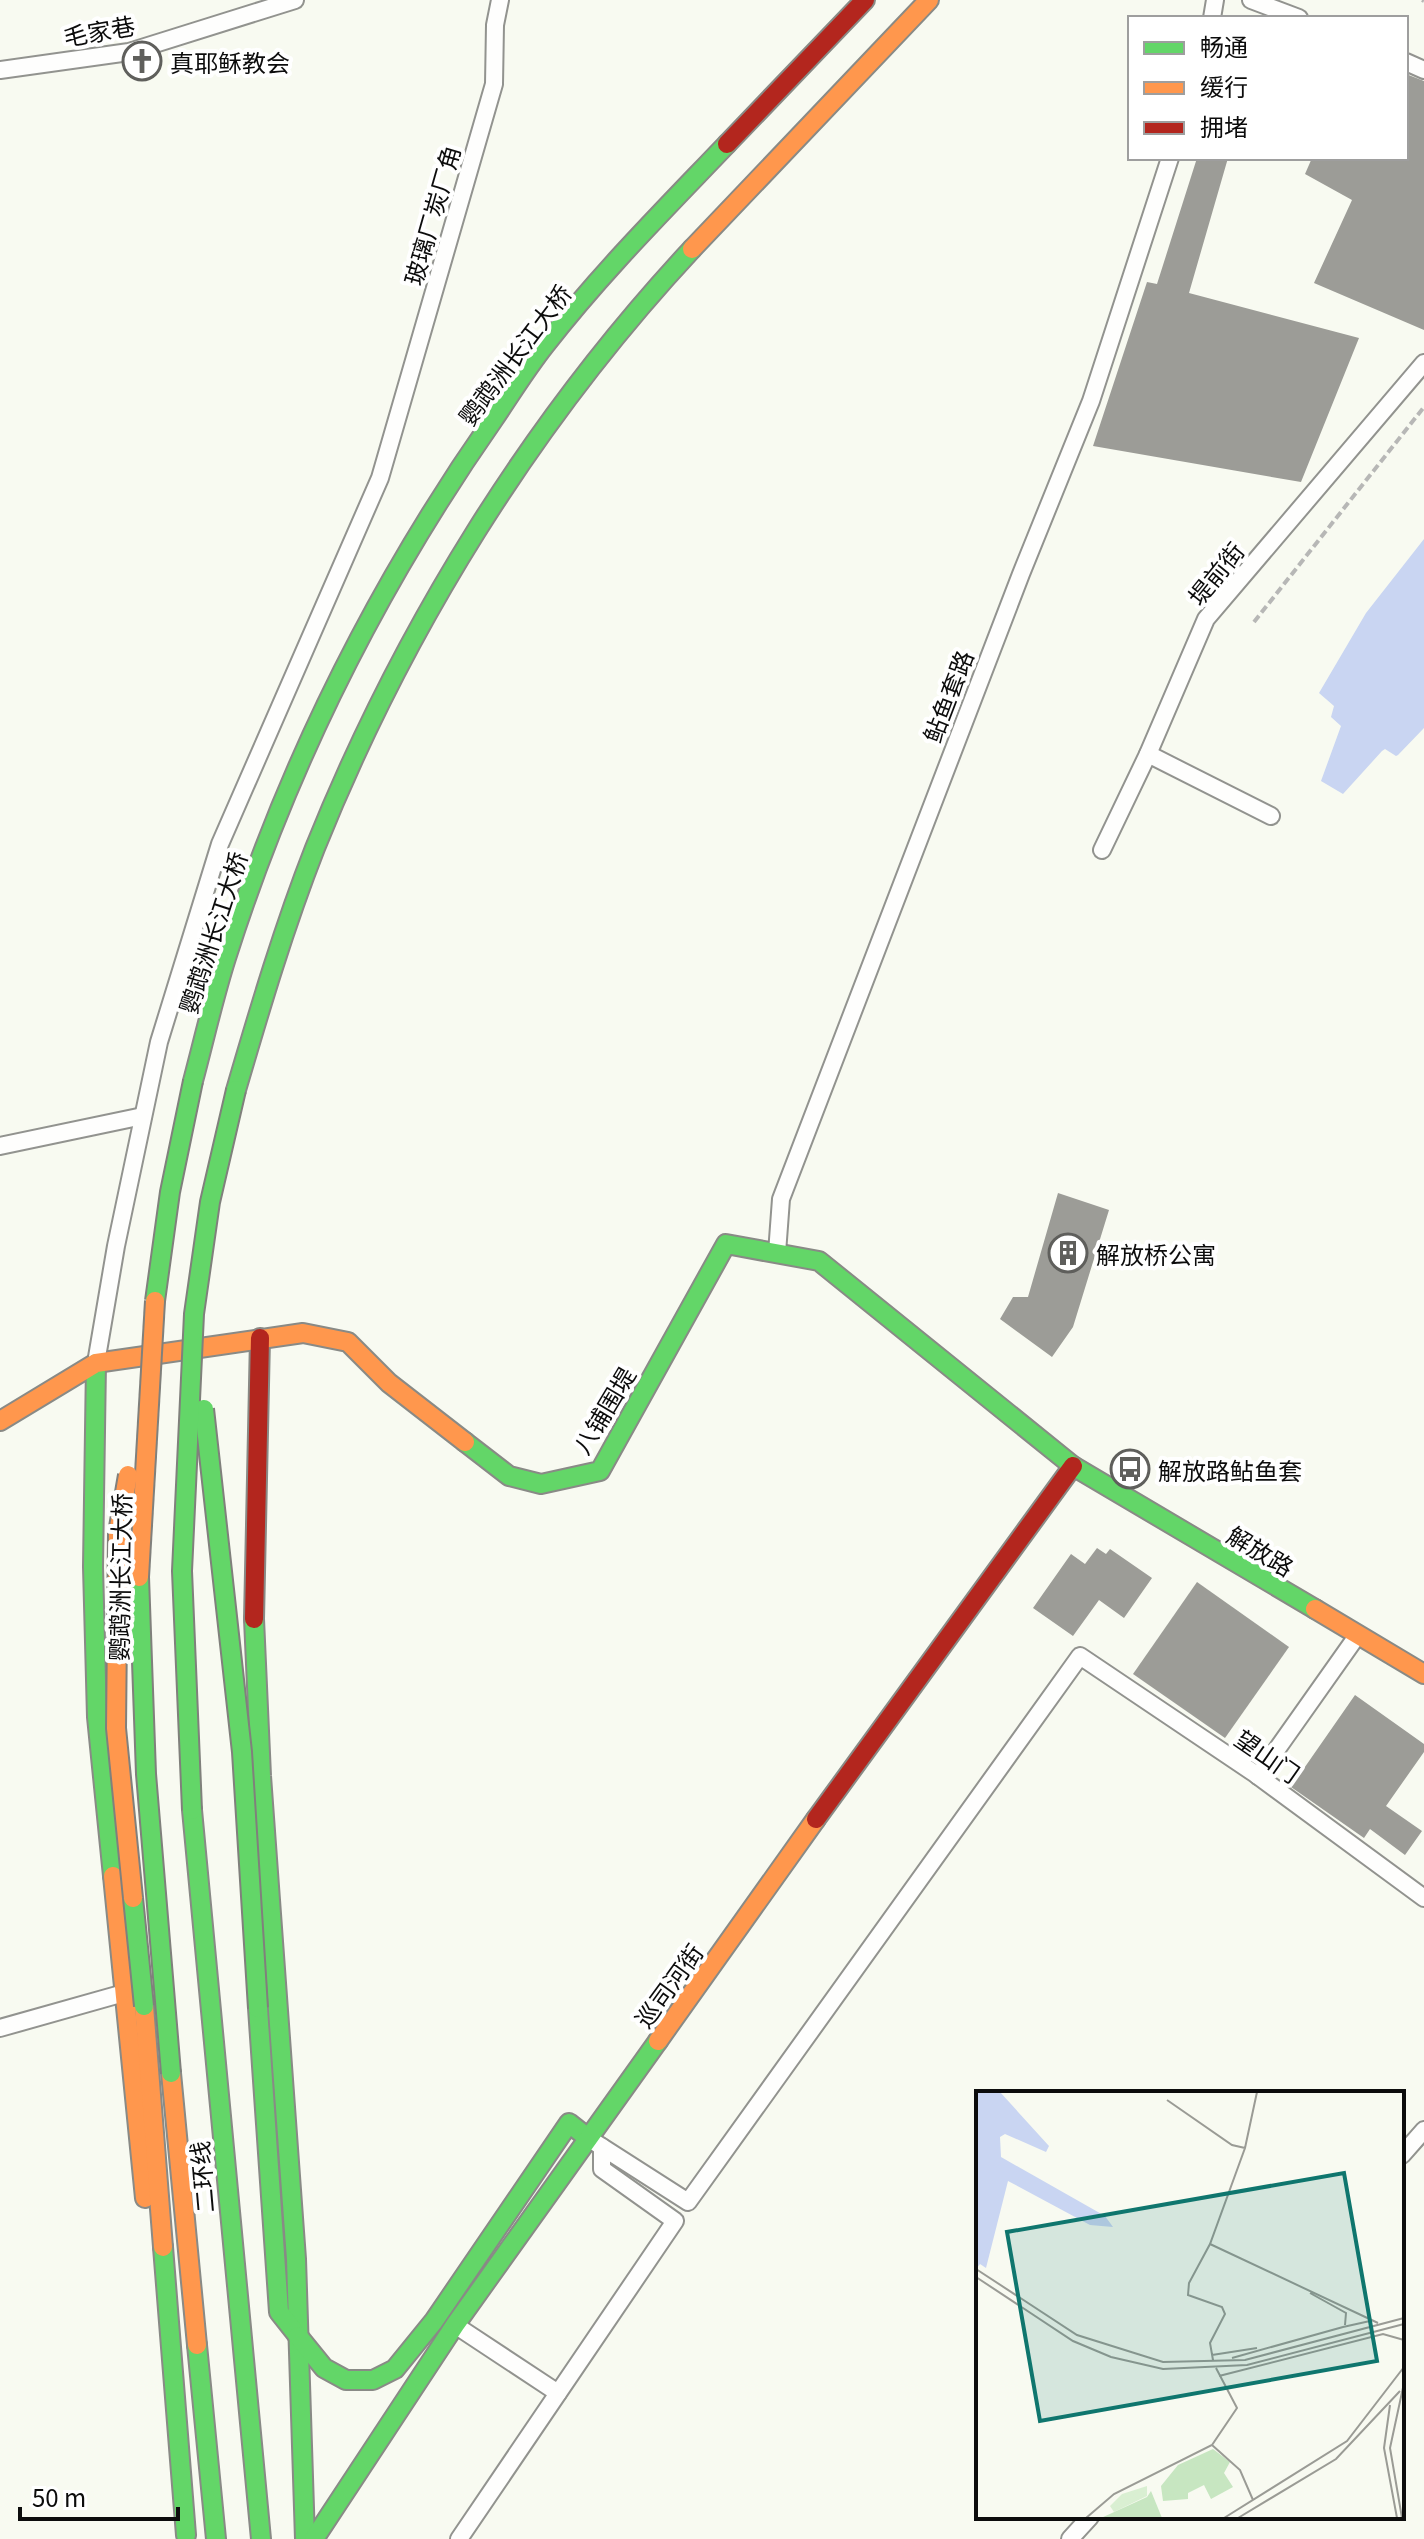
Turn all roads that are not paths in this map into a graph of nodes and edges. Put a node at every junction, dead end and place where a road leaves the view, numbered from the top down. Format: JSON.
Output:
{"nodes":[{"id":1,"x":295,"y":0,"type":"edge"},
{"id":2,"x":500,"y":0,"type":"edge"},
{"id":3,"x":865,"y":0,"type":"edge"},
{"id":4,"x":929,"y":0,"type":"edge"},
{"id":5,"x":1251,"y":0,"type":"edge"},
{"id":6,"x":1294,"y":16,"type":"edge"},
{"id":7,"x":0,"y":70,"type":"edge"},
{"id":8,"x":1169,"y":160,"type":"edge"},
{"id":9,"x":1424,"y":363,"type":"edge"},
{"id":10,"x":1148,"y":754,"type":"junction"},
{"id":11,"x":1271,"y":816,"type":"dead end"},
{"id":12,"x":1102,"y":850,"type":"dead end"},
{"id":13,"x":143,"y":1116,"type":"junction"},
{"id":14,"x":0,"y":1146,"type":"edge"},
{"id":15,"x":777,"y":1253,"type":"junction"},
{"id":16,"x":194,"y":1314,"type":"junction"},
{"id":17,"x":260,"y":1338,"type":"junction"},
{"id":18,"x":151,"y":1351,"type":"junction"},
{"id":19,"x":96,"y":1363,"type":"junction"},
{"id":20,"x":0,"y":1421,"type":"edge"},
{"id":21,"x":1073,"y":1466,"type":"junction"},
{"id":22,"x":1357,"y":1636,"type":"junction"},
{"id":23,"x":1424,"y":1674,"type":"edge"},
{"id":24,"x":1258,"y":1776,"type":"junction"},
{"id":25,"x":1424,"y":1898,"type":"edge"},
{"id":26,"x":124,"y":1993,"type":"junction"},
{"id":27,"x":0,"y":2028,"type":"edge"},
{"id":28,"x":171,"y":2073,"type":"joint"},
{"id":29,"x":1424,"y":2130,"type":"edge"},
{"id":30,"x":595,"y":2143,"type":"junction"},
{"id":31,"x":1404,"y":2153,"type":"edge"},
{"id":32,"x":455,"y":2325,"type":"junction"},
{"id":33,"x":298,"y":2336,"type":"junction"},
{"id":34,"x":558,"y":2393,"type":"junction"},
{"id":35,"x":1088,"y":2519,"type":"edge"},
{"id":36,"x":187,"y":2537,"type":"edge"},
{"id":37,"x":216,"y":2539,"type":"edge"},
{"id":38,"x":261,"y":2539,"type":"edge"},
{"id":39,"x":305,"y":2539,"type":"edge"},
{"id":40,"x":314,"y":2539,"type":"edge"},
{"id":41,"x":459,"y":2539,"type":"edge"},
{"id":42,"x":1070,"y":2539,"type":"edge"}],
"edges":[{"from":1,"to":7,"type":"street","name":"毛家巷"},
{"from":2,"to":13,"type":"street","name":"玻璃厂炭厂角"},
{"from":3,"to":18,"type":"main road","name":"鹦鹉洲长江大桥","bridge":true},
{"from":4,"to":16,"type":"main road","bridge":true},
{"from":5,"to":6,"type":"street"},
{"from":8,"to":15,"type":"street","name":"鲇鱼套路"},
{"from":9,"to":10,"type":"street","name":"堤前街"},
{"from":10,"to":11,"type":"street"},
{"from":10,"to":12,"type":"street","name":"堤前街"},
{"from":13,"to":14,"type":"street"},
{"from":13,"to":19,"type":"street","name":"玻璃厂炭厂角"},
{"from":15,"to":17,"type":"main road","name":"八铺围堤"},
{"from":15,"to":21,"type":"main road","name":"八铺围堤"},
{"from":16,"to":33,"type":"main road","bridge":true},
{"from":16,"to":38,"type":"main road","name":"二环线","bridge":true},
{"from":17,"to":19,"type":"main road","name":"八铺围堤"},
{"from":17,"to":33,"type":"main road"},
{"from":18,"to":28,"type":"main road","name":"鹦鹉洲长江大桥","bridge":true},
{"from":18,"to":36,"type":"main road","bridge":true},
{"from":19,"to":20,"type":"main road","name":"八铺围堤"},
{"from":19,"to":26,"type":"main road"},
{"from":21,"to":22,"type":"main road","name":"解放路"},
{"from":21,"to":30,"type":"main road","name":"巡司河街"},
{"from":22,"to":23,"type":"main road","name":"解放路"},
{"from":22,"to":24,"type":"street"},
{"from":24,"to":25,"type":"street","name":"望山门"},
{"from":24,"to":30,"type":"street","name":"望山门"},
{"from":26,"to":27,"type":"street"},
{"from":26,"to":36,"type":"main road"},
{"from":28,"to":37,"type":"main road","name":"二环线"},
{"from":29,"to":31,"type":"street"},
{"from":30,"to":32,"type":"main road","name":"巡司河街"},
{"from":30,"to":33,"type":"main road"},
{"from":30,"to":34,"type":"street"},
{"from":32,"to":34,"type":"street"},
{"from":32,"to":40,"type":"main road","name":"巡司河街"},
{"from":33,"to":39,"type":"main road"},
{"from":34,"to":41,"type":"street"},
{"from":35,"to":42,"type":"street"}]}
